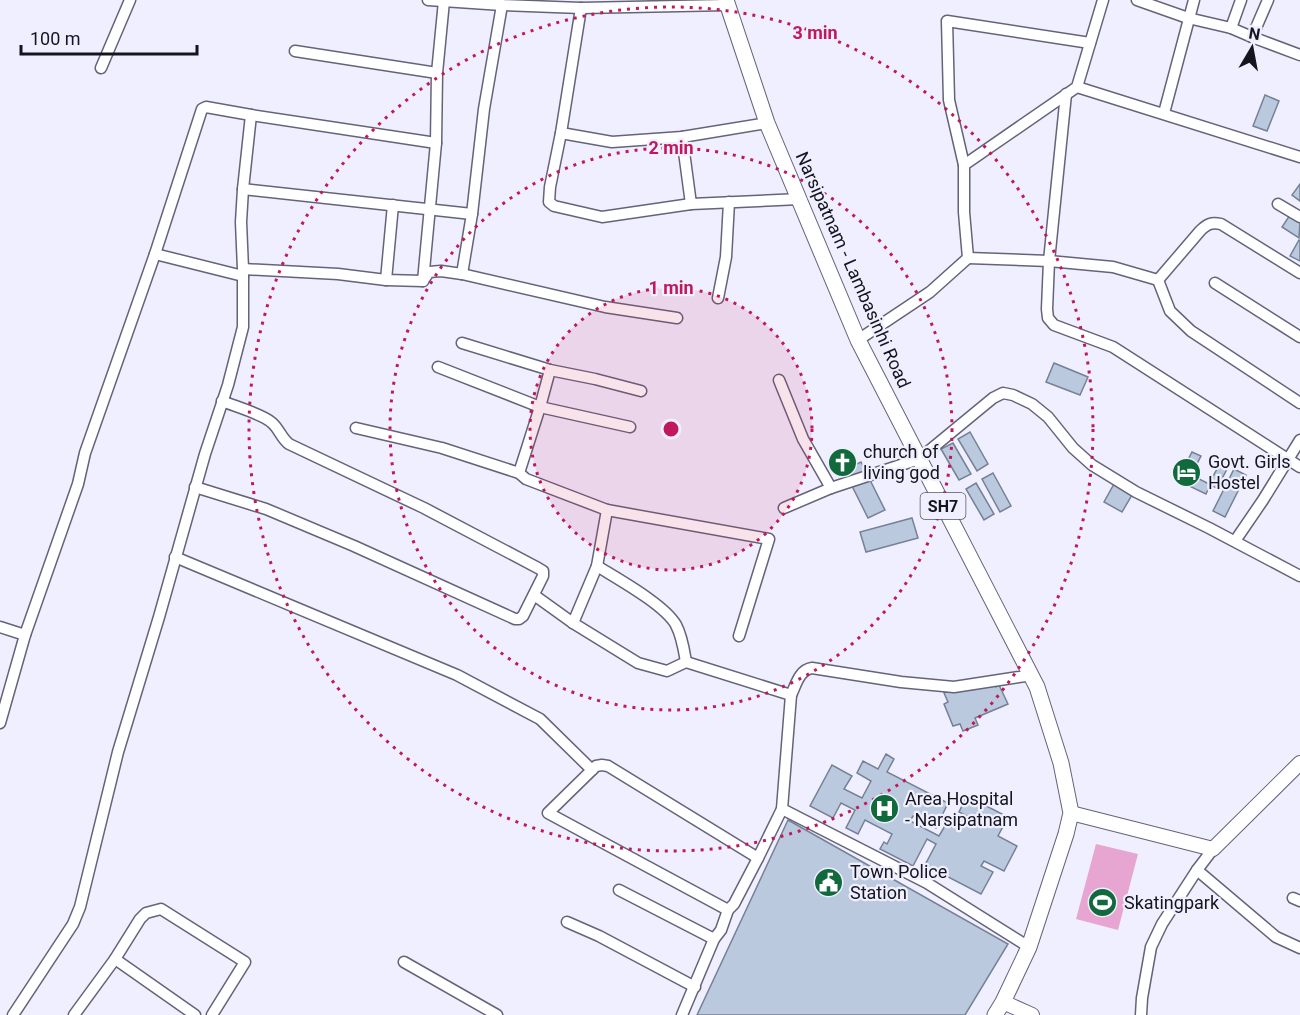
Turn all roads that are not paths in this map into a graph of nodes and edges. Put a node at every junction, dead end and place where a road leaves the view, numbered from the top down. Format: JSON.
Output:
{"nodes":[{"id":1,"x":130,"y":0,"type":"edge"},
{"id":2,"x":428,"y":0,"type":"edge"},
{"id":3,"x":1103,"y":0,"type":"edge"},
{"id":4,"x":1137,"y":0,"type":"edge"},
{"id":5,"x":1194,"y":0,"type":"edge"},
{"id":6,"x":1242,"y":0,"type":"edge"},
{"id":7,"x":1268,"y":0,"type":"edge"},
{"id":8,"x":444,"y":1,"type":"edge"},
{"id":9,"x":727,"y":2,"type":"edge"},
{"id":10,"x":502,"y":5,"type":"junction"},
{"id":11,"x":581,"y":8,"type":"junction"},
{"id":12,"x":1188,"y":18,"type":"junction"},
{"id":13,"x":1231,"y":28,"type":"junction"},
{"id":14,"x":1252,"y":37,"type":"junction"},
{"id":15,"x":1090,"y":43,"type":"junction"},
{"id":16,"x":295,"y":51,"type":"dead end"},
{"id":17,"x":1300,"y":55,"type":"edge"},
{"id":18,"x":101,"y":68,"type":"dead end"},
{"id":19,"x":437,"y":73,"type":"junction"},
{"id":20,"x":1077,"y":87,"type":"junction"},
{"id":21,"x":1066,"y":94,"type":"junction"},
{"id":22,"x":1164,"y":113,"type":"junction"},
{"id":23,"x":251,"y":115,"type":"junction"},
{"id":24,"x":767,"y":123,"type":"junction"},
{"id":25,"x":561,"y":133,"type":"junction"},
{"id":26,"x":682,"y":137,"type":"junction"},
{"id":27,"x":436,"y":143,"type":"junction"},
{"id":28,"x":1300,"y":157,"type":"edge"},
{"id":29,"x":964,"y":165,"type":"junction"},
{"id":30,"x":243,"y":189,"type":"junction"},
{"id":31,"x":800,"y":199,"type":"junction"},
{"id":32,"x":729,"y":202,"type":"junction"},
{"id":33,"x":690,"y":204,"type":"junction"},
{"id":34,"x":1278,"y":204,"type":"dead end"},
{"id":35,"x":393,"y":205,"type":"junction"},
{"id":36,"x":429,"y":209,"type":"junction"},
{"id":37,"x":472,"y":214,"type":"junction"},
{"id":38,"x":1300,"y":217,"type":"edge"},
{"id":39,"x":155,"y":254,"type":"junction"},
{"id":40,"x":968,"y":258,"type":"junction"},
{"id":41,"x":1049,"y":261,"type":"junction"},
{"id":42,"x":243,"y":273,"type":"junction"},
{"id":43,"x":1300,"y":273,"type":"edge"},
{"id":44,"x":462,"y":274,"type":"junction"},
{"id":45,"x":386,"y":280,"type":"junction"},
{"id":46,"x":1158,"y":280,"type":"junction"},
{"id":47,"x":423,"y":281,"type":"junction"},
{"id":48,"x":1215,"y":283,"type":"dead end"},
{"id":49,"x":718,"y":298,"type":"dead end"},
{"id":50,"x":676,"y":318,"type":"dead end"},
{"id":51,"x":1300,"y":337,"type":"edge"},
{"id":52,"x":858,"y":340,"type":"junction"},
{"id":53,"x":462,"y":343,"type":"dead end"},
{"id":54,"x":438,"y":367,"type":"dead end"},
{"id":55,"x":550,"y":370,"type":"junction"},
{"id":56,"x":779,"y":380,"type":"dead end"},
{"id":57,"x":641,"y":391,"type":"dead end"},
{"id":58,"x":222,"y":401,"type":"junction"},
{"id":59,"x":1300,"y":402,"type":"edge"},
{"id":60,"x":540,"y":407,"type":"junction"},
{"id":61,"x":630,"y":427,"type":"dead end"},
{"id":62,"x":356,"y":428,"type":"dead end"},
{"id":63,"x":1300,"y":440,"type":"edge"},
{"id":64,"x":919,"y":459,"type":"junction"},
{"id":65,"x":1288,"y":459,"type":"junction"},
{"id":66,"x":1300,"y":467,"type":"edge"},
{"id":67,"x":519,"y":473,"type":"junction"},
{"id":68,"x":195,"y":487,"type":"junction"},
{"id":69,"x":831,"y":488,"type":"junction"},
{"id":70,"x":783,"y":508,"type":"dead end"},
{"id":71,"x":607,"y":510,"type":"junction"},
{"id":72,"x":1235,"y":541,"type":"junction"},
{"id":73,"x":176,"y":557,"type":"junction"},
{"id":74,"x":597,"y":566,"type":"junction"},
{"id":75,"x":1300,"y":576,"type":"edge"},
{"id":76,"x":534,"y":595,"type":"junction"},
{"id":77,"x":573,"y":623,"type":"junction"},
{"id":78,"x":0,"y":627,"type":"edge"},
{"id":79,"x":25,"y":635,"type":"junction"},
{"id":80,"x":739,"y":636,"type":"dead end"},
{"id":81,"x":686,"y":662,"type":"junction"},
{"id":82,"x":1032,"y":675,"type":"junction"},
{"id":83,"x":791,"y":695,"type":"junction"},
{"id":84,"x":0,"y":723,"type":"edge"},
{"id":85,"x":1300,"y":763,"type":"edge"},
{"id":86,"x":592,"y":770,"type":"junction"},
{"id":87,"x":782,"y":809,"type":"junction"},
{"id":88,"x":1071,"y":813,"type":"junction"},
{"id":89,"x":1213,"y":849,"type":"junction"},
{"id":90,"x":758,"y":858,"type":"junction"},
{"id":91,"x":1197,"y":870,"type":"junction"},
{"id":92,"x":619,"y":890,"type":"dead end"},
{"id":93,"x":728,"y":910,"type":"junction"},
{"id":94,"x":567,"y":922,"type":"dead end"},
{"id":95,"x":714,"y":939,"type":"junction"},
{"id":96,"x":1029,"y":947,"type":"junction"},
{"id":97,"x":1300,"y":948,"type":"edge"},
{"id":98,"x":115,"y":959,"type":"junction"},
{"id":99,"x":404,"y":962,"type":"dead end"},
{"id":100,"x":695,"y":987,"type":"junction"},
{"id":101,"x":1004,"y":1002,"type":"junction"},
{"id":102,"x":13,"y":1015,"type":"edge"},
{"id":103,"x":74,"y":1015,"type":"edge"},
{"id":104,"x":195,"y":1015,"type":"edge"},
{"id":105,"x":212,"y":1015,"type":"edge"},
{"id":106,"x":497,"y":1015,"type":"edge"},
{"id":107,"x":682,"y":1015,"type":"edge"},
{"id":108,"x":995,"y":1015,"type":"edge"},
{"id":109,"x":1032,"y":1015,"type":"edge"},
{"id":110,"x":1141,"y":1015,"type":"edge"}],
"edges":[{"from":1,"to":18,"type":"street"},
{"from":2,"to":8,"type":"street"},
{"from":3,"to":15,"type":"street"},
{"from":4,"to":12,"type":"street"},
{"from":5,"to":12,"type":"street"},
{"from":6,"to":13,"type":"street"},
{"from":7,"to":14,"type":"street"},
{"from":8,"to":10,"type":"street"},
{"from":8,"to":19,"type":"street"},
{"from":9,"to":11,"type":"street"},
{"from":9,"to":24,"type":"main road","name":"Narsipatnam - Lambasinhi Road","number":"SH7"},
{"from":10,"to":11,"type":"street"},
{"from":10,"to":37,"type":"street"},
{"from":11,"to":25,"type":"street"},
{"from":12,"to":13,"type":"street"},
{"from":12,"to":22,"type":"street"},
{"from":13,"to":14,"type":"street"},
{"from":14,"to":17,"type":"street"},
{"from":15,"to":20,"type":"street"},
{"from":15,"to":29,"type":"street"},
{"from":16,"to":19,"type":"street"},
{"from":19,"to":27,"type":"street"},
{"from":20,"to":21,"type":"street"},
{"from":20,"to":22,"type":"street"},
{"from":21,"to":29,"type":"street"},
{"from":21,"to":41,"type":"street"},
{"from":22,"to":28,"type":"street"},
{"from":23,"to":27,"type":"street"},
{"from":23,"to":30,"type":"street"},
{"from":23,"to":39,"type":"street"},
{"from":24,"to":26,"type":"street"},
{"from":24,"to":31,"type":"main road","name":"Narsipatnam - Lambasinhi Road","number":"SH7"},
{"from":25,"to":26,"type":"street"},
{"from":25,"to":33,"type":"street"},
{"from":26,"to":33,"type":"street"},
{"from":27,"to":36,"type":"street"},
{"from":29,"to":40,"type":"street"},
{"from":30,"to":35,"type":"street"},
{"from":30,"to":42,"type":"street"},
{"from":31,"to":32,"type":"street"},
{"from":31,"to":52,"type":"main road","name":"Narsipatnam - Lambasinhi Road","number":"SH7"},
{"from":32,"to":33,"type":"street"},
{"from":32,"to":49,"type":"street"},
{"from":34,"to":38,"type":"street"},
{"from":35,"to":36,"type":"street"},
{"from":35,"to":45,"type":"street"},
{"from":36,"to":37,"type":"street"},
{"from":36,"to":47,"type":"street"},
{"from":37,"to":44,"type":"street"},
{"from":39,"to":42,"type":"street"},
{"from":39,"to":79,"type":"street"},
{"from":40,"to":41,"type":"street"},
{"from":40,"to":52,"type":"street"},
{"from":41,"to":46,"type":"street"},
{"from":41,"to":65,"type":"street"},
{"from":42,"to":45,"type":"street"},
{"from":42,"to":58,"type":"street"},
{"from":43,"to":46,"type":"street"},
{"from":44,"to":47,"type":"street"},
{"from":44,"to":50,"type":"street"},
{"from":45,"to":47,"type":"street"},
{"from":46,"to":59,"type":"street"},
{"from":48,"to":51,"type":"street"},
{"from":52,"to":64,"type":"main road","name":"Narsipatnam - Lambasinhi Road","number":"SH7"},
{"from":53,"to":55,"type":"street"},
{"from":54,"to":60,"type":"street"},
{"from":55,"to":57,"type":"street"},
{"from":55,"to":60,"type":"street"},
{"from":56,"to":69,"type":"street"},
{"from":58,"to":68,"type":"street"},
{"from":58,"to":76,"type":"street"},
{"from":60,"to":61,"type":"street"},
{"from":60,"to":67,"type":"street"},
{"from":62,"to":67,"type":"street"},
{"from":63,"to":65,"type":"street"},
{"from":64,"to":69,"type":"street"},
{"from":64,"to":72,"type":"street"},
{"from":64,"to":82,"type":"main road","name":"Narsipatnam - Lambasinhi Road","number":"SH7"},
{"from":65,"to":66,"type":"street"},
{"from":65,"to":72,"type":"street"},
{"from":67,"to":71,"type":"street"},
{"from":68,"to":73,"type":"street"},
{"from":68,"to":76,"type":"street"},
{"from":69,"to":70,"type":"street"},
{"from":71,"to":74,"type":"street"},
{"from":71,"to":80,"type":"street"},
{"from":72,"to":75,"type":"street"},
{"from":73,"to":86,"type":"street"},
{"from":73,"to":102,"type":"street"},
{"from":74,"to":77,"type":"street"},
{"from":74,"to":81,"type":"street"},
{"from":76,"to":77,"type":"street"},
{"from":77,"to":81,"type":"street"},
{"from":78,"to":79,"type":"street"},
{"from":79,"to":84,"type":"street"},
{"from":81,"to":83,"type":"street"},
{"from":82,"to":83,"type":"street"},
{"from":82,"to":88,"type":"main road","name":"Narsipatnam - Lambasinhi Road","number":"SH7"},
{"from":83,"to":87,"type":"street"},
{"from":85,"to":89,"type":"main road"},
{"from":86,"to":90,"type":"street"},
{"from":86,"to":93,"type":"street"},
{"from":87,"to":90,"type":"street"},
{"from":87,"to":96,"type":"street"},
{"from":88,"to":89,"type":"main road"},
{"from":88,"to":96,"type":"main road","name":"Narsipatnam - Lambasinhi Road","number":"SH7"},
{"from":89,"to":91,"type":"street"},
{"from":90,"to":93,"type":"street"},
{"from":91,"to":97,"type":"street"},
{"from":91,"to":110,"type":"street"},
{"from":92,"to":95,"type":"street"},
{"from":93,"to":95,"type":"street"},
{"from":94,"to":100,"type":"street"},
{"from":95,"to":100,"type":"street"},
{"from":96,"to":101,"type":"main road","name":"Narsipatnam - Lambasinhi Road","number":"SH7"},
{"from":98,"to":103,"type":"street"},
{"from":98,"to":104,"type":"street"},
{"from":98,"to":105,"type":"street"},
{"from":99,"to":106,"type":"street"},
{"from":100,"to":107,"type":"street"},
{"from":101,"to":108,"type":"main road","name":"Narsipatnam - Lambasinhi Road","number":"SH7"},
{"from":101,"to":109,"type":"main road"}]}
